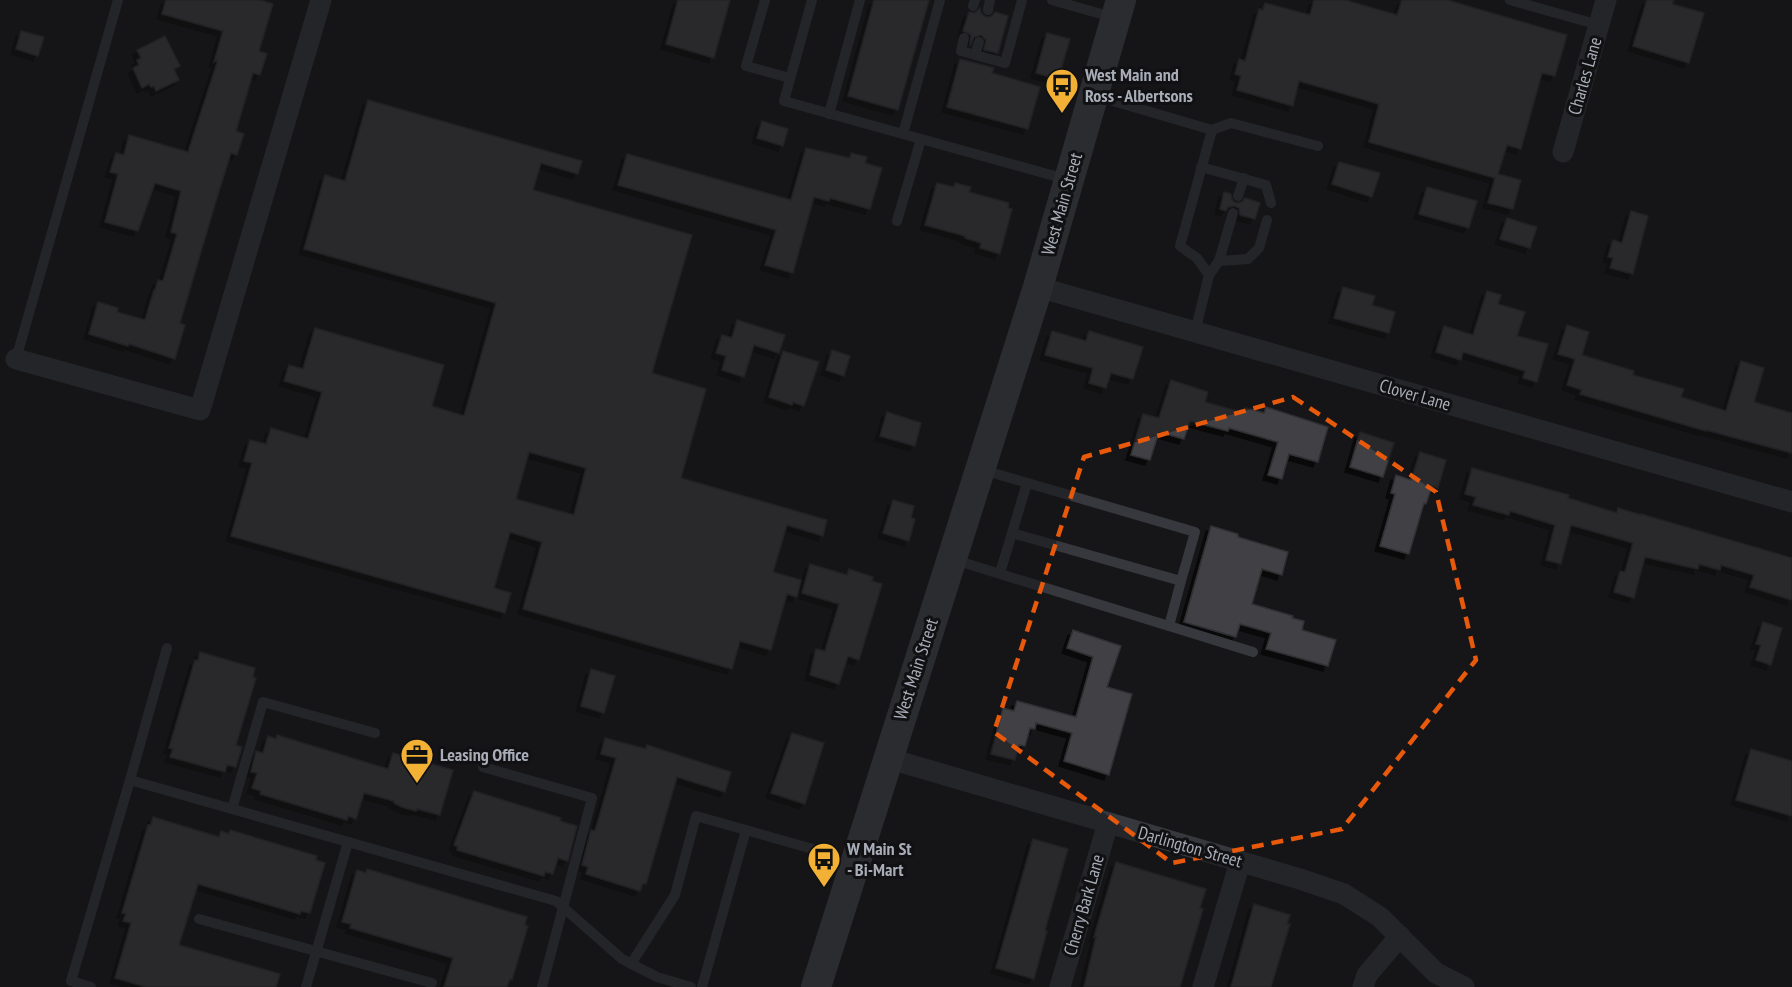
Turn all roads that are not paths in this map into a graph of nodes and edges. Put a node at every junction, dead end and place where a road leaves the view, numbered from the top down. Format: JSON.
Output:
{"nodes":[{"id":1,"x":118,"y":0,"type":"edge"},
{"id":2,"x":321,"y":0,"type":"edge"},
{"id":3,"x":765,"y":0,"type":"edge"},
{"id":4,"x":812,"y":0,"type":"edge"},
{"id":5,"x":860,"y":0,"type":"edge"},
{"id":6,"x":940,"y":0,"type":"edge"},
{"id":7,"x":1022,"y":0,"type":"edge"},
{"id":8,"x":1052,"y":0,"type":"edge"},
{"id":9,"x":1510,"y":0,"type":"edge"},
{"id":10,"x":1606,"y":0,"type":"edge"},
{"id":11,"x":1118,"y":9,"type":"edge"},
{"id":12,"x":1599,"y":25,"type":"junction"},
{"id":13,"x":964,"y":38,"type":"dead end"},
{"id":14,"x":979,"y":42,"type":"dead end"},
{"id":15,"x":975,"y":55,"type":"junction"},
{"id":16,"x":790,"y":78,"type":"junction"},
{"id":17,"x":1090,"y":108,"type":"junction"},
{"id":18,"x":829,"y":114,"type":"junction"},
{"id":19,"x":1212,"y":130,"type":"junction"},
{"id":20,"x":903,"y":134,"type":"junction"},
{"id":21,"x":921,"y":139,"type":"junction"},
{"id":22,"x":1318,"y":146,"type":"dead end"},
{"id":23,"x":1563,"y":152,"type":"dead end"},
{"id":24,"x":1202,"y":166,"type":"junction"},
{"id":25,"x":1244,"y":178,"type":"junction"},
{"id":26,"x":1069,"y":180,"type":"junction"},
{"id":27,"x":1238,"y":196,"type":"dead end"},
{"id":28,"x":1271,"y":203,"type":"dead end"},
{"id":29,"x":1233,"y":213,"type":"dead end"},
{"id":30,"x":1267,"y":220,"type":"dead end"},
{"id":31,"x":897,"y":221,"type":"dead end"},
{"id":32,"x":1218,"y":261,"type":"junction"},
{"id":33,"x":1209,"y":276,"type":"junction"},
{"id":34,"x":1038,"y":287,"type":"junction"},
{"id":35,"x":1195,"y":332,"type":"junction"},
{"id":36,"x":16,"y":359,"type":"joint"},
{"id":37,"x":980,"y":469,"type":"junction"},
{"id":38,"x":1027,"y":483,"type":"junction"},
{"id":39,"x":1792,"y":502,"type":"edge"},
{"id":40,"x":1012,"y":533,"type":"junction"},
{"id":41,"x":951,"y":558,"type":"junction"},
{"id":42,"x":1000,"y":573,"type":"junction"},
{"id":43,"x":1181,"y":581,"type":"junction"},
{"id":44,"x":1169,"y":626,"type":"junction"},
{"id":45,"x":167,"y":648,"type":"dead end"},
{"id":46,"x":1253,"y":652,"type":"dead end"},
{"id":47,"x":375,"y":733,"type":"dead end"},
{"id":48,"x":887,"y":758,"type":"junction"},
{"id":49,"x":483,"y":767,"type":"dead end"},
{"id":50,"x":130,"y":780,"type":"junction"},
{"id":51,"x":232,"y":809,"type":"junction"},
{"id":52,"x":1108,"y":823,"type":"junction"},
{"id":53,"x":746,"y":830,"type":"junction"},
{"id":54,"x":348,"y":842,"type":"junction"},
{"id":55,"x":813,"y":849,"type":"dead end"},
{"id":56,"x":1240,"y":861,"type":"junction"},
{"id":57,"x":563,"y":906,"type":"junction"},
{"id":58,"x":199,"y":919,"type":"dead end"},
{"id":59,"x":1400,"y":936,"type":"junction"},
{"id":60,"x":316,"y":951,"type":"junction"},
{"id":61,"x":632,"y":964,"type":"junction"},
{"id":62,"x":432,"y":983,"type":"dead end"},
{"id":63,"x":91,"y":987,"type":"edge"},
{"id":64,"x":306,"y":987,"type":"edge"},
{"id":65,"x":542,"y":987,"type":"edge"},
{"id":66,"x":691,"y":987,"type":"edge"},
{"id":67,"x":702,"y":987,"type":"edge"},
{"id":68,"x":816,"y":987,"type":"edge"},
{"id":69,"x":1060,"y":987,"type":"edge"},
{"id":70,"x":1203,"y":987,"type":"edge"},
{"id":71,"x":1363,"y":987,"type":"edge"},
{"id":72,"x":1464,"y":987,"type":"edge"}],
"edges":[{"from":1,"to":36,"type":"lane"},
{"from":2,"to":36,"type":"street"},
{"from":3,"to":16,"type":"lane"},
{"from":4,"to":16,"type":"lane"},
{"from":5,"to":18,"type":"lane"},
{"from":6,"to":20,"type":"lane"},
{"from":7,"to":15,"type":"lane"},
{"from":8,"to":11,"type":"lane"},
{"from":9,"to":12,"type":"lane"},
{"from":10,"to":12,"type":"street","name":"Charles Lane"},
{"from":11,"to":17,"type":"main road","name":"West Main Street"},
{"from":12,"to":23,"type":"street","name":"Charles Lane"},
{"from":13,"to":15,"type":"lane"},
{"from":14,"to":15,"type":"lane"},
{"from":16,"to":18,"type":"lane"},
{"from":17,"to":19,"type":"lane"},
{"from":17,"to":26,"type":"main road","name":"West Main Street"},
{"from":18,"to":20,"type":"lane"},
{"from":19,"to":22,"type":"lane"},
{"from":19,"to":24,"type":"lane"},
{"from":20,"to":21,"type":"lane"},
{"from":21,"to":26,"type":"lane"},
{"from":21,"to":31,"type":"lane"},
{"from":24,"to":25,"type":"lane"},
{"from":24,"to":33,"type":"lane"},
{"from":25,"to":27,"type":"lane"},
{"from":25,"to":28,"type":"lane"},
{"from":26,"to":34,"type":"main road","name":"West Main Street"},
{"from":29,"to":32,"type":"lane"},
{"from":30,"to":32,"type":"lane"},
{"from":32,"to":33,"type":"lane"},
{"from":33,"to":35,"type":"lane"},
{"from":34,"to":35,"type":"street","name":"Clover Lane"},
{"from":34,"to":37,"type":"main road","name":"West Main Street"},
{"from":35,"to":39,"type":"street","name":"Clover Lane"},
{"from":37,"to":38,"type":"lane"},
{"from":37,"to":41,"type":"main road","name":"West Main Street"},
{"from":38,"to":40,"type":"lane"},
{"from":38,"to":43,"type":"lane"},
{"from":40,"to":42,"type":"lane"},
{"from":40,"to":43,"type":"lane"},
{"from":41,"to":42,"type":"lane"},
{"from":41,"to":48,"type":"main road","name":"West Main Street"},
{"from":42,"to":44,"type":"lane"},
{"from":43,"to":44,"type":"lane"},
{"from":44,"to":46,"type":"lane"},
{"from":45,"to":50,"type":"lane"},
{"from":47,"to":51,"type":"lane"},
{"from":48,"to":52,"type":"street","name":"Darlington Street"},
{"from":48,"to":68,"type":"main road","name":"West Main Street"},
{"from":49,"to":57,"type":"lane"},
{"from":50,"to":51,"type":"lane"},
{"from":50,"to":63,"type":"lane"},
{"from":51,"to":54,"type":"lane"},
{"from":52,"to":56,"type":"street","name":"Darlington Street"},
{"from":52,"to":69,"type":"street","name":"Cherry Bark Lane"},
{"from":53,"to":55,"type":"lane"},
{"from":53,"to":61,"type":"lane"},
{"from":53,"to":67,"type":"lane"},
{"from":54,"to":57,"type":"lane"},
{"from":54,"to":60,"type":"lane"},
{"from":56,"to":59,"type":"street","name":"Darlington Street"},
{"from":56,"to":70,"type":"street"},
{"from":57,"to":61,"type":"lane"},
{"from":57,"to":65,"type":"lane"},
{"from":58,"to":60,"type":"lane"},
{"from":59,"to":71,"type":"street"},
{"from":59,"to":72,"type":"street","name":"Darlington Street"},
{"from":60,"to":62,"type":"lane"},
{"from":60,"to":64,"type":"lane"},
{"from":61,"to":66,"type":"lane"}]}
